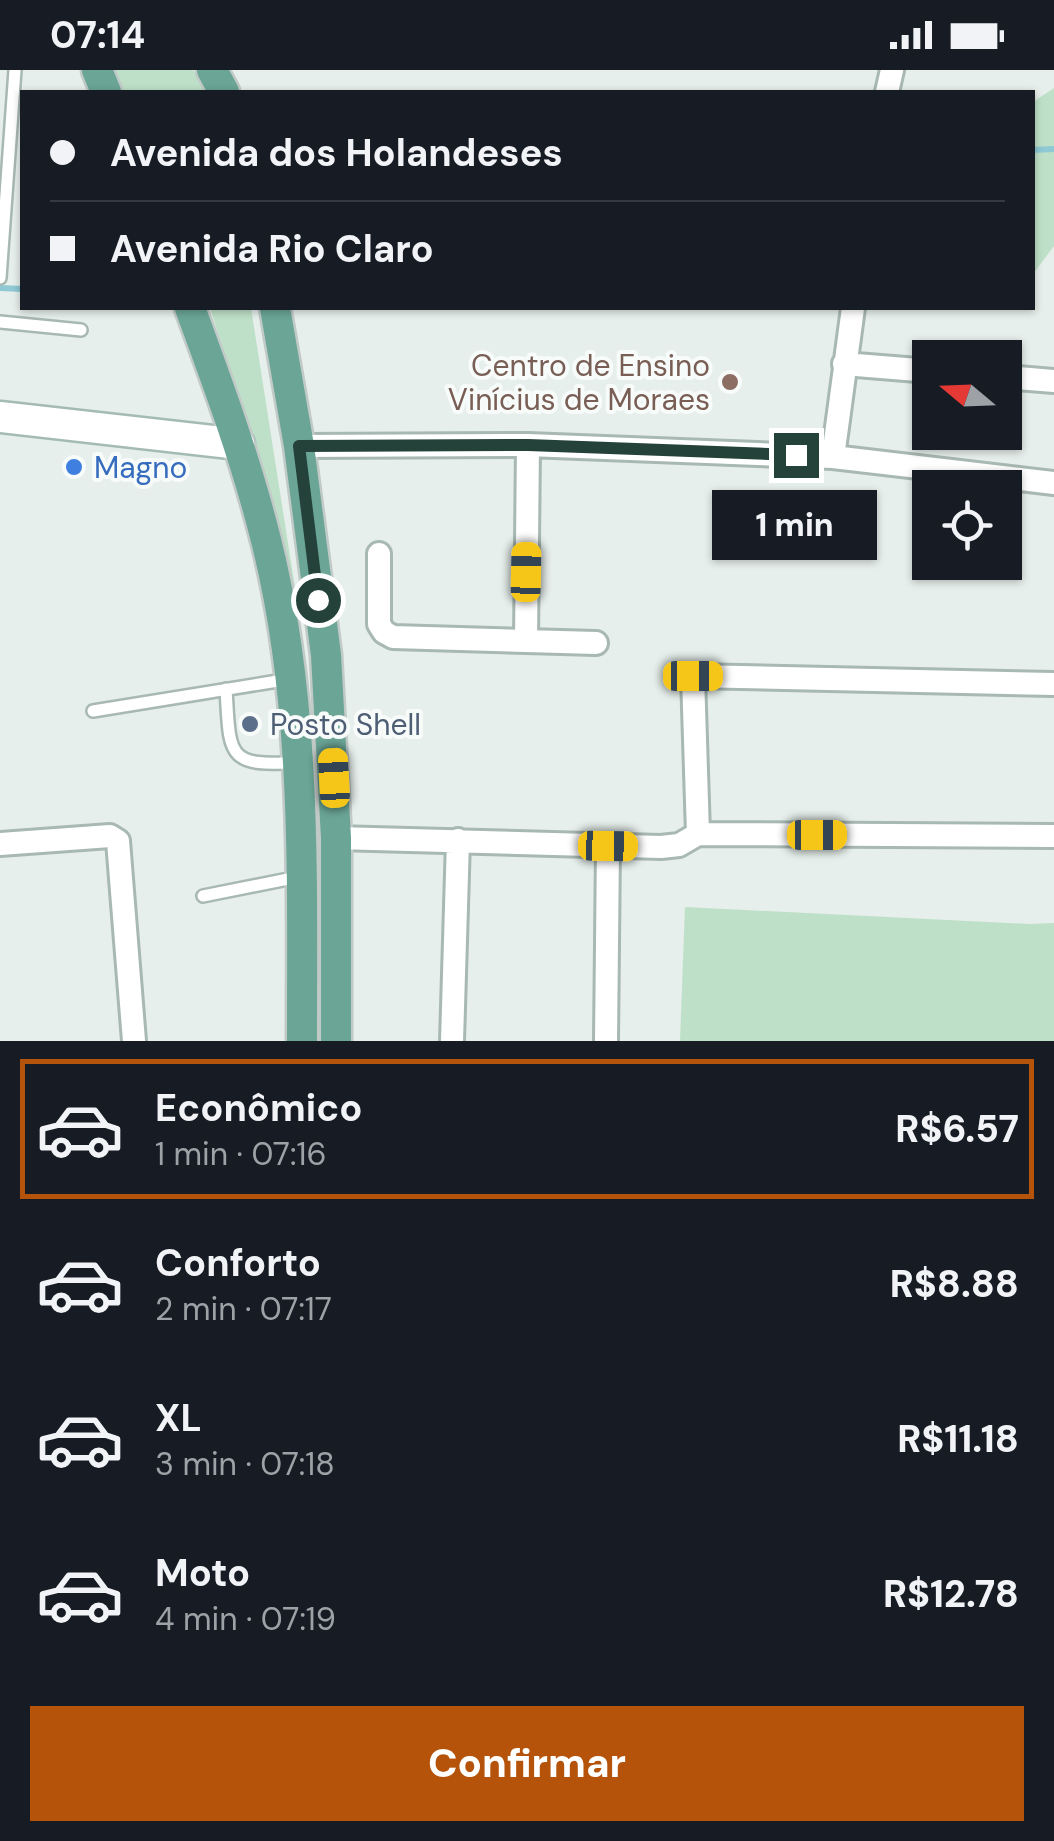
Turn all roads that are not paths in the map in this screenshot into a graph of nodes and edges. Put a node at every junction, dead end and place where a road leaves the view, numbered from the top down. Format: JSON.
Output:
{"nodes":[{"id":1,"x":15,"y":70,"type":"edge"},
{"id":2,"x":0,"y":278,"type":"edge"},
{"id":3,"x":191,"y":310,"type":"edge"},
{"id":4,"x":275,"y":310,"type":"edge"},
{"id":5,"x":852,"y":310,"type":"edge"},
{"id":6,"x":0,"y":322,"type":"edge"},
{"id":7,"x":81,"y":330,"type":"dead end"},
{"id":8,"x":844,"y":364,"type":"junction"},
{"id":9,"x":912,"y":370,"type":"edge"},
{"id":10,"x":1022,"y":378,"type":"edge"},
{"id":11,"x":1054,"y":381,"type":"edge"},
{"id":12,"x":0,"y":417,"type":"edge"},
{"id":13,"x":240,"y":444,"type":"junction"},
{"id":14,"x":528,"y":445,"type":"junction"},
{"id":15,"x":299,"y":446,"type":"junction"},
{"id":16,"x":832,"y":457,"type":"junction"},
{"id":17,"x":1054,"y":484,"type":"edge"},
{"id":18,"x":378,"y":554,"type":"dead end"},
{"id":19,"x":526,"y":641,"type":"junction"},
{"id":20,"x":596,"y":643,"type":"dead end"},
{"id":21,"x":290,"y":679,"type":"junction"},
{"id":22,"x":1054,"y":684,"type":"edge"},
{"id":23,"x":226,"y":689,"type":"junction"},
{"id":24,"x":93,"y":710,"type":"dead end"},
{"id":25,"x":298,"y":762,"type":"junction"},
{"id":26,"x":698,"y":834,"type":"junction"},
{"id":27,"x":1054,"y":836,"type":"edge"},
{"id":28,"x":336,"y":838,"type":"junction"},
{"id":29,"x":458,"y":840,"type":"junction"},
{"id":30,"x":0,"y":844,"type":"edge"},
{"id":31,"x":608,"y":846,"type":"junction"},
{"id":32,"x":302,"y":876,"type":"junction"},
{"id":33,"x":203,"y":896,"type":"dead end"},
{"id":34,"x":134,"y":1041,"type":"edge"},
{"id":35,"x":302,"y":1041,"type":"edge"},
{"id":36,"x":336,"y":1041,"type":"edge"},
{"id":37,"x":452,"y":1041,"type":"edge"},
{"id":38,"x":606,"y":1041,"type":"edge"}],
"edges":[{"from":1,"to":2,"type":"lane"},
{"from":3,"to":13,"type":"main road"},
{"from":4,"to":15,"type":"main road"},
{"from":5,"to":8,"type":"street"},
{"from":6,"to":7,"type":"lane"},
{"from":8,"to":9,"type":"street"},
{"from":8,"to":16,"type":"street"},
{"from":10,"to":11,"type":"street"},
{"from":12,"to":13,"type":"street"},
{"from":13,"to":21,"type":"main road"},
{"from":14,"to":15,"type":"street"},
{"from":14,"to":16,"type":"street"},
{"from":14,"to":19,"type":"street"},
{"from":15,"to":28,"type":"main road"},
{"from":16,"to":17,"type":"street"},
{"from":18,"to":19,"type":"street"},
{"from":19,"to":20,"type":"street"},
{"from":21,"to":23,"type":"lane"},
{"from":21,"to":25,"type":"main road"},
{"from":22,"to":26,"type":"street"},
{"from":23,"to":24,"type":"lane"},
{"from":23,"to":25,"type":"lane"},
{"from":25,"to":32,"type":"main road"},
{"from":26,"to":27,"type":"street"},
{"from":26,"to":31,"type":"street"},
{"from":28,"to":29,"type":"street"},
{"from":28,"to":36,"type":"main road"},
{"from":29,"to":31,"type":"street"},
{"from":29,"to":37,"type":"street"},
{"from":30,"to":34,"type":"street"},
{"from":31,"to":38,"type":"street"},
{"from":32,"to":33,"type":"lane"},
{"from":32,"to":35,"type":"main road"}]}
